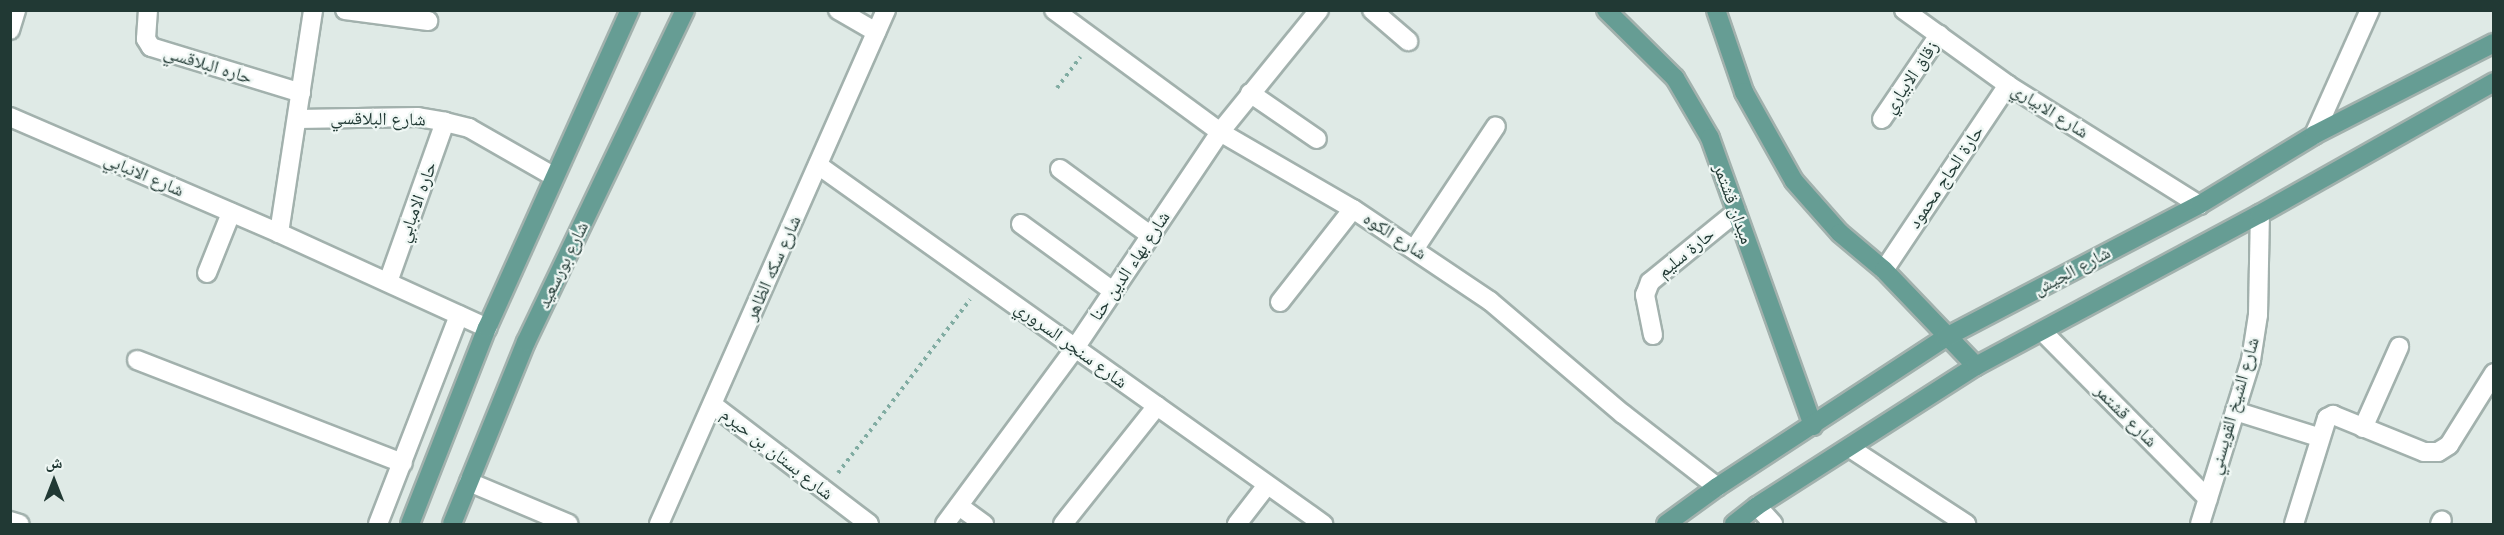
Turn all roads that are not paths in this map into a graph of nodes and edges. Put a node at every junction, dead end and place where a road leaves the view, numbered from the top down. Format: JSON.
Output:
{"nodes":[{"id":1,"x":148,"y":10,"type":"edge"},
{"id":2,"x":313,"y":10,"type":"edge"},
{"id":3,"x":345,"y":10,"type":"edge"},
{"id":4,"x":630,"y":10,"type":"edge"},
{"id":5,"x":685,"y":10,"type":"edge"},
{"id":6,"x":838,"y":10,"type":"edge"},
{"id":7,"x":886,"y":10,"type":"edge"},
{"id":8,"x":1054,"y":10,"type":"edge"},
{"id":9,"x":1319,"y":10,"type":"edge"},
{"id":10,"x":1372,"y":10,"type":"edge"},
{"id":11,"x":1606,"y":10,"type":"edge"},
{"id":12,"x":1716,"y":10,"type":"edge"},
{"id":13,"x":1904,"y":10,"type":"edge"},
{"id":14,"x":2370,"y":10,"type":"edge"},
{"id":15,"x":428,"y":21,"type":"dead end"},
{"id":16,"x":876,"y":32,"type":"junction"},
{"id":17,"x":1940,"y":35,"type":"junction"},
{"id":18,"x":1408,"y":41,"type":"dead end"},
{"id":19,"x":2493,"y":43,"type":"edge"},
{"id":20,"x":2493,"y":82,"type":"edge"},
{"id":21,"x":2008,"y":85,"type":"junction"},
{"id":22,"x":301,"y":93,"type":"junction"},
{"id":23,"x":1250,"y":93,"type":"junction"},
{"id":24,"x":10,"y":117,"type":"edge"},
{"id":25,"x":297,"y":119,"type":"junction"},
{"id":26,"x":1882,"y":119,"type":"dead end"},
{"id":27,"x":445,"y":122,"type":"junction"},
{"id":28,"x":1496,"y":126,"type":"dead end"},
{"id":29,"x":1220,"y":132,"type":"junction"},
{"id":30,"x":2313,"y":135,"type":"junction"},
{"id":31,"x":1317,"y":139,"type":"dead end"},
{"id":32,"x":818,"y":165,"type":"junction"},
{"id":33,"x":1060,"y":169,"type":"dead end"},
{"id":34,"x":553,"y":176,"type":"junction"},
{"id":35,"x":2199,"y":205,"type":"junction"},
{"id":36,"x":1353,"y":209,"type":"junction"},
{"id":37,"x":1736,"y":212,"type":"junction"},
{"id":38,"x":231,"y":213,"type":"junction"},
{"id":39,"x":2260,"y":214,"type":"junction"},
{"id":40,"x":1021,"y":224,"type":"dead end"},
{"id":41,"x":279,"y":232,"type":"junction"},
{"id":42,"x":1150,"y":235,"type":"junction"},
{"id":43,"x":1414,"y":248,"type":"junction"},
{"id":44,"x":1884,"y":270,"type":"junction"},
{"id":45,"x":207,"y":273,"type":"dead end"},
{"id":46,"x":388,"y":282,"type":"junction"},
{"id":47,"x":1113,"y":291,"type":"junction"},
{"id":48,"x":1280,"y":302,"type":"dead end"},
{"id":49,"x":459,"y":315,"type":"junction"},
{"id":50,"x":487,"y":328,"type":"junction"},
{"id":51,"x":2044,"y":333,"type":"junction"},
{"id":52,"x":1653,"y":335,"type":"dead end"},
{"id":53,"x":1946,"y":337,"type":"junction"},
{"id":54,"x":2399,"y":346,"type":"dead end"},
{"id":55,"x":1075,"y":348,"type":"junction"},
{"id":56,"x":137,"y":360,"type":"dead end"},
{"id":57,"x":1976,"y":366,"type":"junction"},
{"id":58,"x":2493,"y":373,"type":"edge"},
{"id":59,"x":713,"y":405,"type":"junction"},
{"id":60,"x":1157,"y":406,"type":"junction"},
{"id":61,"x":2235,"y":411,"type":"junction"},
{"id":62,"x":1813,"y":426,"type":"junction"},
{"id":63,"x":2363,"y":428,"type":"junction"},
{"id":64,"x":2318,"y":437,"type":"junction"},
{"id":65,"x":1850,"y":448,"type":"junction"},
{"id":66,"x":403,"y":463,"type":"junction"},
{"id":67,"x":469,"y":482,"type":"junction"},
{"id":68,"x":1267,"y":485,"type":"junction"},
{"id":69,"x":1717,"y":487,"type":"junction"},
{"id":70,"x":2208,"y":499,"type":"junction"},
{"id":71,"x":959,"y":506,"type":"junction"},
{"id":72,"x":1757,"y":506,"type":"junction"},
{"id":73,"x":10,"y":521,"type":"edge"},
{"id":74,"x":20,"y":525,"type":"edge"},
{"id":75,"x":378,"y":525,"type":"edge"},
{"id":76,"x":410,"y":525,"type":"edge"},
{"id":77,"x":452,"y":525,"type":"edge"},
{"id":78,"x":569,"y":525,"type":"edge"},
{"id":79,"x":659,"y":525,"type":"edge"},
{"id":80,"x":869,"y":525,"type":"edge"},
{"id":81,"x":945,"y":525,"type":"edge"},
{"id":82,"x":984,"y":525,"type":"edge"},
{"id":83,"x":1063,"y":525,"type":"edge"},
{"id":84,"x":1237,"y":525,"type":"edge"},
{"id":85,"x":1323,"y":525,"type":"edge"},
{"id":86,"x":1666,"y":525,"type":"edge"},
{"id":87,"x":1734,"y":525,"type":"edge"},
{"id":88,"x":1773,"y":525,"type":"edge"},
{"id":89,"x":1966,"y":525,"type":"edge"},
{"id":90,"x":2200,"y":525,"type":"edge"},
{"id":91,"x":2294,"y":525,"type":"edge"}],
"edges":[{"from":1,"to":22,"type":"street","name":"حاره البلاقسي"},
{"from":2,"to":22,"type":"street"},
{"from":3,"to":15,"type":"street"},
{"from":4,"to":34,"type":"main road"},
{"from":5,"to":67,"type":"main road","name":"شارع بورسعيد"},
{"from":6,"to":16,"type":"street"},
{"from":7,"to":16,"type":"street","name":"شارع سكه الظاهر"},
{"from":8,"to":29,"type":"street","name":"شارع الكوه"},
{"from":9,"to":23,"type":"street","name":"شارع بهاء الدين حنا"},
{"from":10,"to":18,"type":"street"},
{"from":11,"to":37,"type":"main road","name":"ميدان قشتمر"},
{"from":12,"to":44,"type":"main road"},
{"from":13,"to":17,"type":"street","name":"شارع الابياري"},
{"from":14,"to":30,"type":"street"},
{"from":16,"to":32,"type":"street","name":"شارع سكه الظاهر"},
{"from":17,"to":21,"type":"street","name":"شارع الابياري"},
{"from":17,"to":26,"type":"street","name":"زقاق الابياري"},
{"from":19,"to":30,"type":"main road","name":"شارع الجيش"},
{"from":20,"to":39,"type":"main road"},
{"from":21,"to":35,"type":"street","name":"شارع الابياري"},
{"from":21,"to":44,"type":"street","name":"حارة الحاج محمود"},
{"from":22,"to":25,"type":"street"},
{"from":23,"to":29,"type":"street","name":"شارع بهاء الدين حنا"},
{"from":23,"to":31,"type":"street"},
{"from":24,"to":38,"type":"street","name":"شارع الانبابي"},
{"from":25,"to":27,"type":"street","name":"شارع البلاقسي"},
{"from":25,"to":41,"type":"street"},
{"from":27,"to":34,"type":"street","name":"شارع البلاقسي"},
{"from":27,"to":46,"type":"street","name":"حاره الامبابي"},
{"from":28,"to":43,"type":"street"},
{"from":29,"to":36,"type":"street","name":"شارع الكوه"},
{"from":29,"to":42,"type":"street","name":"شارع بهاء الدين حنا"},
{"from":30,"to":35,"type":"main road","name":"شارع الجيش"},
{"from":32,"to":55,"type":"street","name":"شارع سنجر السروري"},
{"from":32,"to":59,"type":"street","name":"شارع سكه الظاهر"},
{"from":33,"to":42,"type":"street"},
{"from":34,"to":50,"type":"main road"},
{"from":35,"to":53,"type":"main road","name":"شارع الجيش"},
{"from":36,"to":43,"type":"street","name":"شارع الكوه"},
{"from":36,"to":48,"type":"street"},
{"from":37,"to":52,"type":"street","name":"حارة سليم"},
{"from":37,"to":62,"type":"main road","name":"ميدان قشتمر"},
{"from":38,"to":41,"type":"street","name":"شارع الانبابي"},
{"from":38,"to":45,"type":"street"},
{"from":39,"to":51,"type":"main road"},
{"from":39,"to":61,"type":"street","name":"شارع الشيخ القويسني"},
{"from":40,"to":47,"type":"street"},
{"from":41,"to":46,"type":"street","name":"شارع الانبابي"},
{"from":42,"to":47,"type":"street","name":"شارع بهاء الدين حنا"},
{"from":43,"to":69,"type":"street","name":"شارع الكوه"},
{"from":44,"to":53,"type":"main road"},
{"from":46,"to":49,"type":"street","name":"شارع الانبابي"},
{"from":47,"to":55,"type":"street","name":"شارع بهاء الدين حنا"},
{"from":49,"to":50,"type":"street","name":"شارع الانبابي"},
{"from":49,"to":66,"type":"street"},
{"from":50,"to":76,"type":"main road"},
{"from":51,"to":57,"type":"main road"},
{"from":51,"to":70,"type":"street","name":"شارع قشتمر"},
{"from":53,"to":57,"type":"main road"},
{"from":53,"to":62,"type":"main road","name":"شارع الجيش"},
{"from":54,"to":63,"type":"street"},
{"from":55,"to":60,"type":"street","name":"شارع سنجر السروري"},
{"from":55,"to":71,"type":"street","name":"شارع بهاء الدين حنا"},
{"from":56,"to":66,"type":"street"},
{"from":57,"to":65,"type":"main road"},
{"from":58,"to":63,"type":"street"},
{"from":59,"to":79,"type":"street","name":"شارع سكه الظاهر"},
{"from":59,"to":80,"type":"street","name":"شارع بستان بن حيرم"},
{"from":60,"to":68,"type":"street","name":"شارع سنجر السروري"},
{"from":60,"to":83,"type":"street"},
{"from":61,"to":64,"type":"street"},
{"from":61,"to":70,"type":"street","name":"شارع الشيخ القويسني"},
{"from":62,"to":69,"type":"main road","name":"شارع الجيش"},
{"from":63,"to":64,"type":"street"},
{"from":64,"to":91,"type":"street"},
{"from":65,"to":72,"type":"main road"},
{"from":65,"to":89,"type":"street"},
{"from":66,"to":75,"type":"street"},
{"from":67,"to":77,"type":"main road","name":"شارع بورسعيد"},
{"from":67,"to":78,"type":"street"},
{"from":68,"to":84,"type":"street"},
{"from":68,"to":85,"type":"street","name":"شارع سنجر السروري"},
{"from":69,"to":86,"type":"main road","name":"شارع الجيش"},
{"from":70,"to":90,"type":"street","name":"شارع الشيخ القويسني"},
{"from":71,"to":81,"type":"street","name":"شارع بهاء الدين حنا"},
{"from":71,"to":82,"type":"street"},
{"from":72,"to":87,"type":"main road"},
{"from":72,"to":88,"type":"street"},
{"from":73,"to":74,"type":"street"}]}
